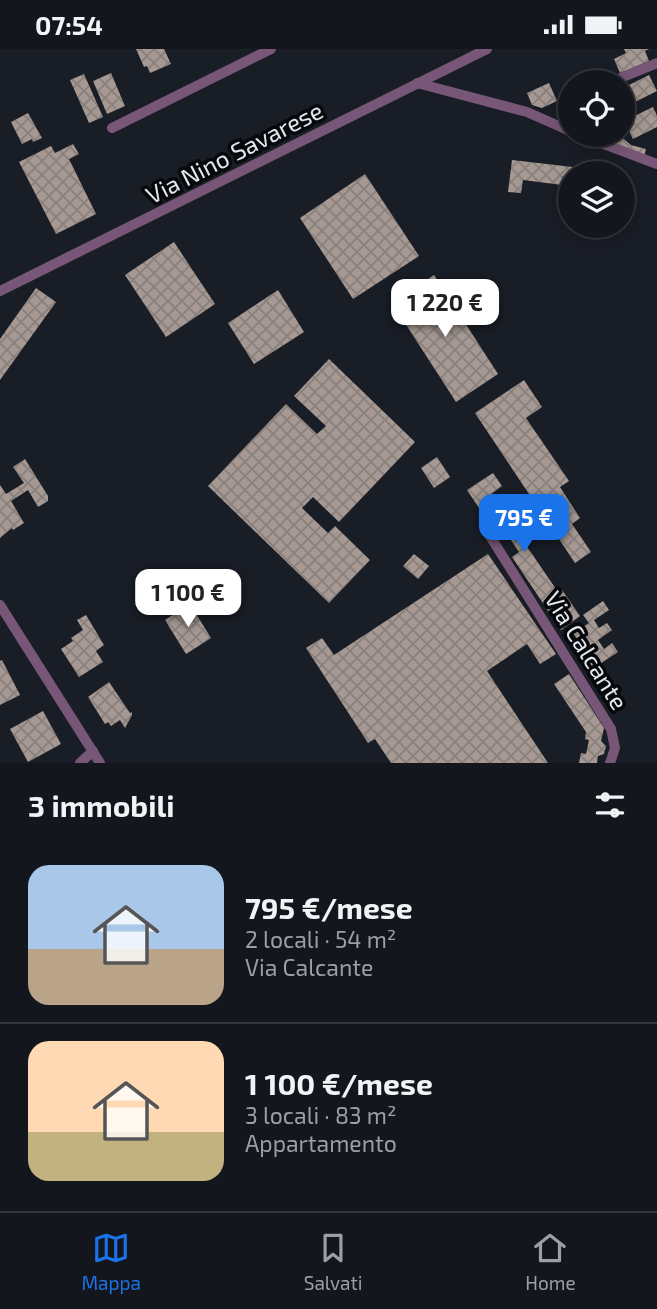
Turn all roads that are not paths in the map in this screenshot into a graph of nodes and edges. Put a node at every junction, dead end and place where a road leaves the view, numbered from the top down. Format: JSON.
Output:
{"nodes":[{"id":1,"x":271,"y":49,"type":"edge"},
{"id":2,"x":487,"y":49,"type":"edge"},
{"id":3,"x":657,"y":62,"type":"edge"},
{"id":4,"x":635,"y":72,"type":"edge"},
{"id":5,"x":417,"y":83,"type":"junction"},
{"id":6,"x":558,"y":126,"type":"edge"},
{"id":7,"x":112,"y":128,"type":"dead end"},
{"id":8,"x":612,"y":147,"type":"edge"},
{"id":9,"x":657,"y":164,"type":"edge"},
{"id":10,"x":0,"y":291,"type":"edge"},
{"id":11,"x":485,"y":528,"type":"dead end"},
{"id":12,"x":2,"y":611,"type":"edge"},
{"id":13,"x":93,"y":751,"type":"junction"},
{"id":14,"x":80,"y":763,"type":"edge"},
{"id":15,"x":100,"y":763,"type":"edge"},
{"id":16,"x":610,"y":763,"type":"edge"}],
"edges":[{"from":1,"to":7,"type":"street"},
{"from":2,"to":5,"type":"street","name":"Via Nino Savarese"},
{"from":3,"to":4,"type":"street"},
{"from":5,"to":6,"type":"street"},
{"from":5,"to":10,"type":"street","name":"Via Nino Savarese"},
{"from":8,"to":9,"type":"street"},
{"from":11,"to":16,"type":"street","name":"Via Calcante"},
{"from":12,"to":13,"type":"street"},
{"from":13,"to":14,"type":"street"},
{"from":13,"to":15,"type":"street"}]}
